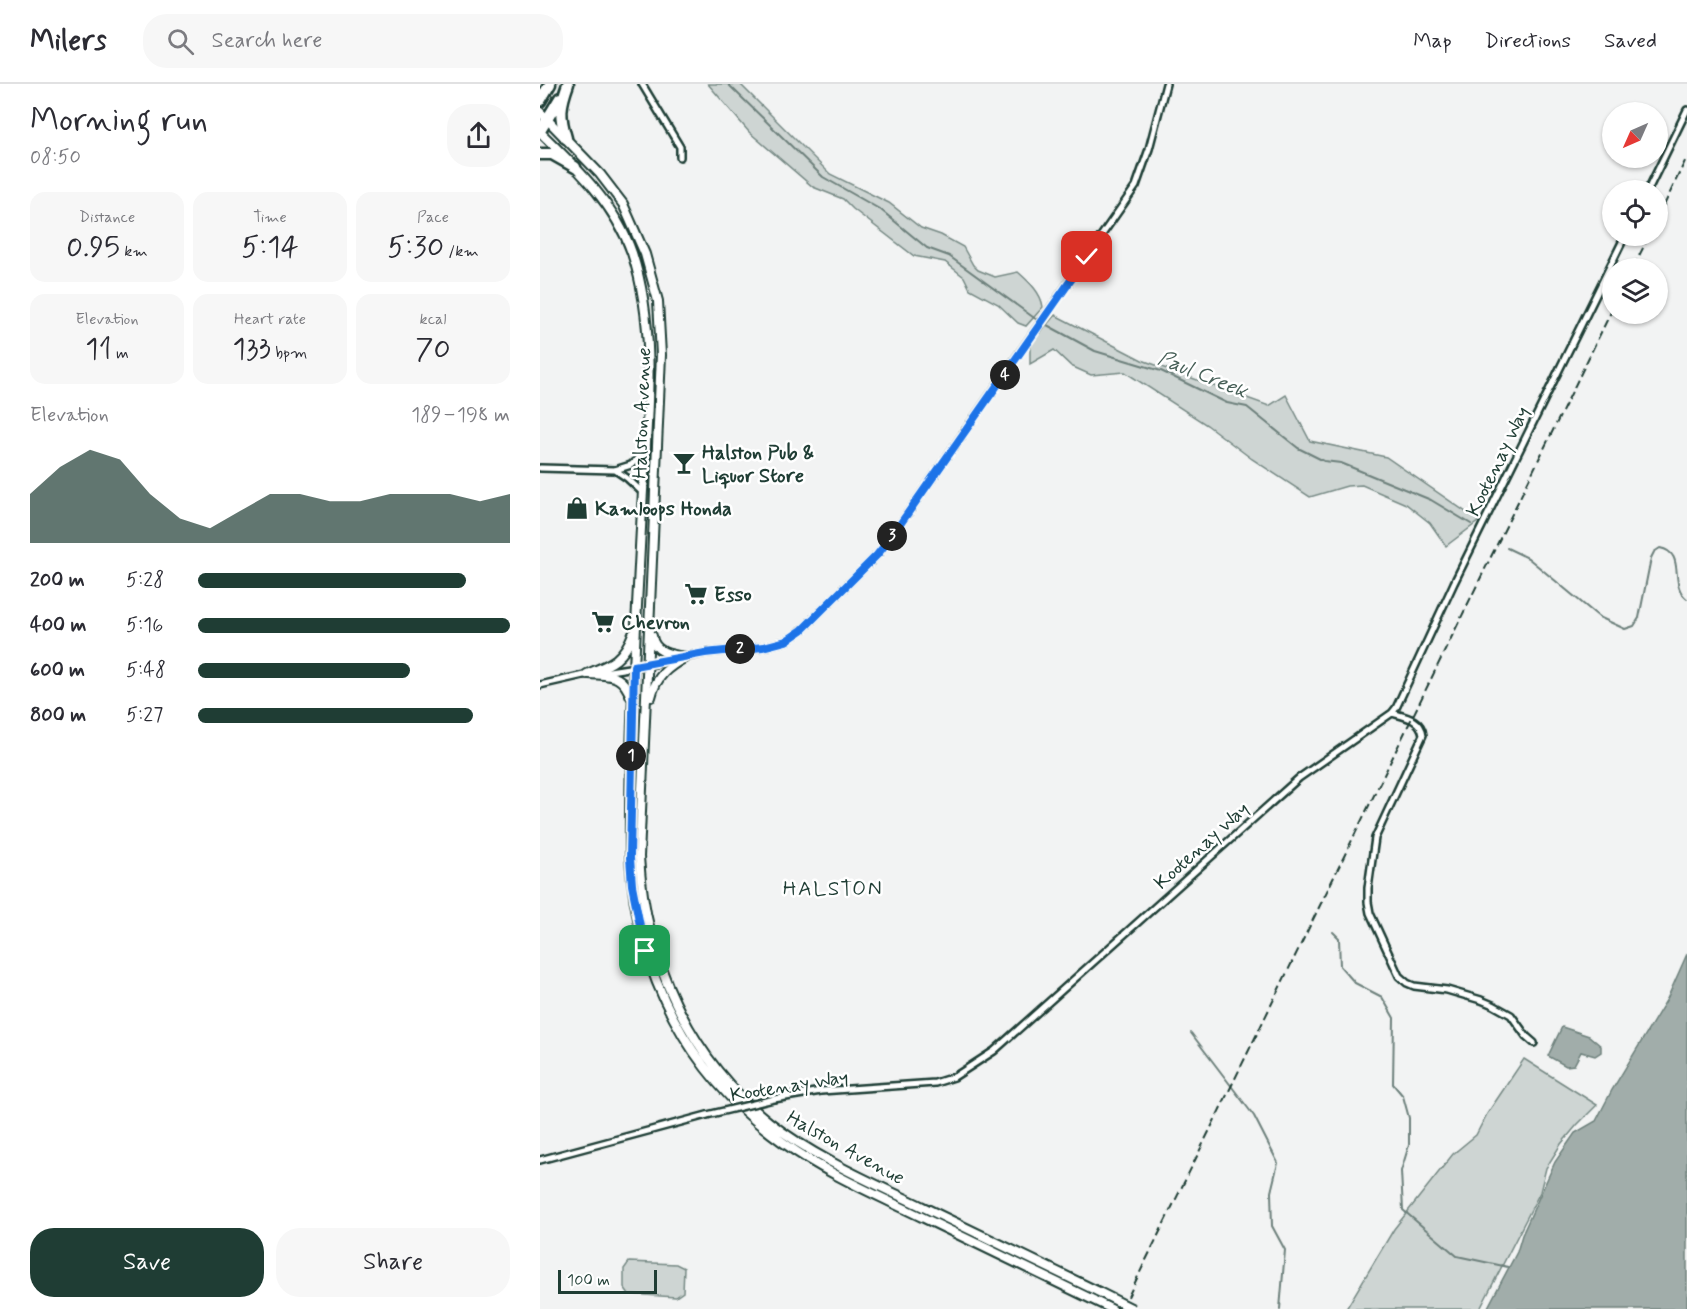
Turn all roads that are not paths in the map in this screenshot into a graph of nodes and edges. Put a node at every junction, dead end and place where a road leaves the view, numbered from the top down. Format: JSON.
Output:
{"nodes":[{"id":1,"x":550,"y":84,"type":"edge"},
{"id":2,"x":568,"y":84,"type":"edge"},
{"id":3,"x":642,"y":84,"type":"edge"},
{"id":4,"x":1166,"y":84,"type":"edge"},
{"id":5,"x":540,"y":101,"type":"edge"},
{"id":6,"x":1687,"y":110,"type":"edge"},
{"id":7,"x":544,"y":115,"type":"edge"},
{"id":8,"x":540,"y":132,"type":"edge"},
{"id":9,"x":566,"y":138,"type":"junction"},
{"id":10,"x":540,"y":154,"type":"edge"},
{"id":11,"x":680,"y":157,"type":"dead end"},
{"id":12,"x":575,"y":167,"type":"junction"},
{"id":13,"x":1653,"y":180,"type":"edge"},
{"id":14,"x":1620,"y":246,"type":"edge"},
{"id":15,"x":644,"y":453,"type":"junction"},
{"id":16,"x":540,"y":468,"type":"edge"},
{"id":17,"x":615,"y":470,"type":"junction"},
{"id":18,"x":642,"y":492,"type":"junction"},
{"id":19,"x":650,"y":622,"type":"junction"},
{"id":20,"x":636,"y":626,"type":"junction"},
{"id":21,"x":686,"y":657,"type":"junction"},
{"id":22,"x":649,"y":665,"type":"junction"},
{"id":23,"x":634,"y":666,"type":"junction"},
{"id":24,"x":587,"y":674,"type":"junction"},
{"id":25,"x":540,"y":685,"type":"edge"},
{"id":26,"x":633,"y":702,"type":"junction"},
{"id":27,"x":1392,"y":713,"type":"junction"},
{"id":28,"x":646,"y":714,"type":"junction"},
{"id":29,"x":1534,"y":1043,"type":"dead end"},
{"id":30,"x":540,"y":1160,"type":"edge"},
{"id":31,"x":1112,"y":1309,"type":"edge"},
{"id":32,"x":1133,"y":1309,"type":"edge"}],
"edges":[{"from":1,"to":5,"type":"highway"},
{"from":2,"to":7,"type":"highway"},
{"from":2,"to":9,"type":"highway"},
{"from":3,"to":11,"type":"street"},
{"from":4,"to":21,"type":"street"},
{"from":6,"to":13,"type":"street"},
{"from":7,"to":8,"type":"highway"},
{"from":7,"to":9,"type":"main road","name":"Halston Avenue"},
{"from":8,"to":12,"type":"main road","name":"Halston Avenue"},
{"from":9,"to":19,"type":"main road","name":"Halston Avenue"},
{"from":10,"to":12,"type":"highway"},
{"from":12,"to":15,"type":"main road","name":"Halston Avenue"},
{"from":14,"to":27,"type":"street","name":"Kootenay Way"},
{"from":15,"to":17,"type":"street"},
{"from":15,"to":18,"type":"main road","name":"Halston Avenue"},
{"from":16,"to":17,"type":"street"},
{"from":17,"to":18,"type":"street"},
{"from":18,"to":20,"type":"main road","name":"Halston Avenue"},
{"from":19,"to":21,"type":"main road"},
{"from":19,"to":22,"type":"main road","name":"Halston Avenue"},
{"from":20,"to":23,"type":"main road","name":"Halston Avenue"},
{"from":20,"to":24,"type":"main road"},
{"from":21,"to":22,"type":"street"},
{"from":21,"to":28,"type":"main road"},
{"from":22,"to":23,"type":"street"},
{"from":22,"to":28,"type":"main road","name":"Halston Avenue"},
{"from":23,"to":24,"type":"street"},
{"from":23,"to":26,"type":"main road","name":"Halston Avenue"},
{"from":24,"to":25,"type":"street"},
{"from":24,"to":26,"type":"main road"},
{"from":26,"to":31,"type":"main road","name":"Halston Avenue"},
{"from":27,"to":29,"type":"street"},
{"from":27,"to":30,"type":"street","name":"Kootenay Way","bridge":true},
{"from":28,"to":32,"type":"main road","name":"Halston Avenue","bridge":true}]}
